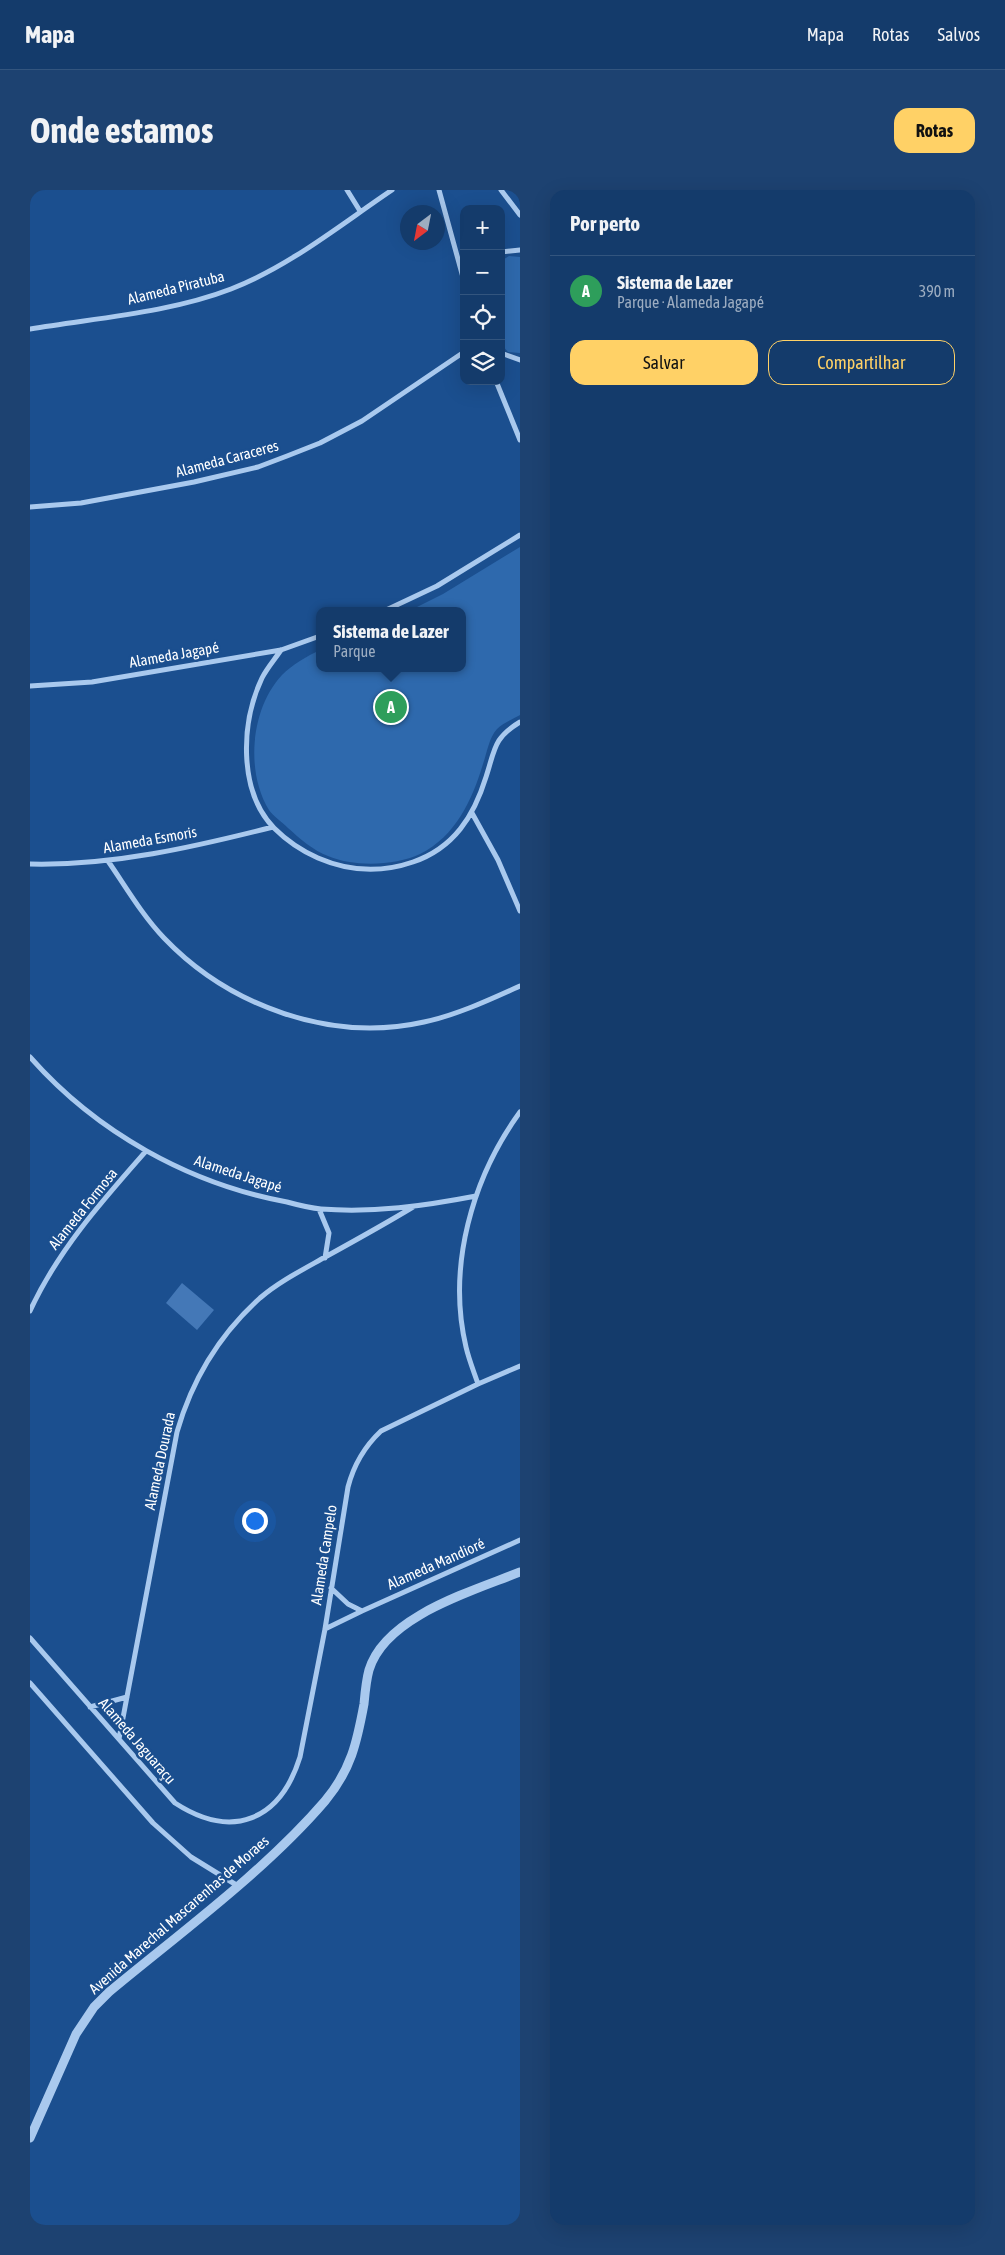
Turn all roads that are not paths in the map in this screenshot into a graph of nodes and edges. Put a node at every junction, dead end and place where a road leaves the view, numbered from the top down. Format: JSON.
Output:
{"nodes":[{"id":1,"x":347,"y":190,"type":"edge"},
{"id":2,"x":392,"y":190,"type":"edge"},
{"id":3,"x":440,"y":190,"type":"edge"},
{"id":4,"x":501,"y":190,"type":"edge"},
{"id":5,"x":360,"y":212,"type":"junction"},
{"id":6,"x":520,"y":215,"type":"edge"},
{"id":7,"x":520,"y":250,"type":"edge"},
{"id":8,"x":505,"y":252,"type":"edge"},
{"id":9,"x":460,"y":265,"type":"edge"},
{"id":10,"x":30,"y":330,"type":"edge"},
{"id":11,"x":460,"y":355,"type":"edge"},
{"id":12,"x":505,"y":355,"type":"edge"},
{"id":13,"x":520,"y":360,"type":"edge"},
{"id":14,"x":498,"y":385,"type":"edge"},
{"id":15,"x":520,"y":440,"type":"edge"},
{"id":16,"x":30,"y":507,"type":"edge"},
{"id":17,"x":520,"y":535,"type":"edge"},
{"id":18,"x":392,"y":607,"type":"edge"},
{"id":19,"x":316,"y":637,"type":"edge"},
{"id":20,"x":281,"y":650,"type":"junction"},
{"id":21,"x":30,"y":686,"type":"edge"},
{"id":22,"x":520,"y":722,"type":"edge"},
{"id":23,"x":472,"y":813,"type":"junction"},
{"id":24,"x":273,"y":828,"type":"junction"},
{"id":25,"x":108,"y":861,"type":"junction"},
{"id":26,"x":30,"y":864,"type":"edge"},
{"id":27,"x":520,"y":911,"type":"edge"},
{"id":28,"x":520,"y":986,"type":"edge"},
{"id":29,"x":30,"y":1057,"type":"edge"},
{"id":30,"x":520,"y":1112,"type":"edge"},
{"id":31,"x":146,"y":1151,"type":"junction"},
{"id":32,"x":476,"y":1196,"type":"junction"},
{"id":33,"x":413,"y":1207,"type":"junction"},
{"id":34,"x":319,"y":1209,"type":"junction"},
{"id":35,"x":325,"y":1258,"type":"junction"},
{"id":36,"x":30,"y":1312,"type":"edge"},
{"id":37,"x":520,"y":1366,"type":"edge"},
{"id":38,"x":478,"y":1384,"type":"junction"},
{"id":39,"x":520,"y":1540,"type":"edge"},
{"id":40,"x":520,"y":1572,"type":"edge"},
{"id":41,"x":331,"y":1588,"type":"junction"},
{"id":42,"x":362,"y":1610,"type":"junction"},
{"id":43,"x":325,"y":1629,"type":"junction"},
{"id":44,"x":30,"y":1638,"type":"edge"},
{"id":45,"x":30,"y":1682,"type":"edge"},
{"id":46,"x":126,"y":1697,"type":"junction"},
{"id":47,"x":90,"y":1707,"type":"junction"},
{"id":48,"x":118,"y":1740,"type":"junction"},
{"id":49,"x":247,"y":1820,"type":"joint"},
{"id":50,"x":238,"y":1886,"type":"junction"},
{"id":51,"x":30,"y":2138,"type":"edge"}],
"edges":[{"from":1,"to":5,"type":"street"},
{"from":2,"to":5,"type":"street","name":"Alameda Piratuba"},
{"from":3,"to":9,"type":"street"},
{"from":4,"to":6,"type":"street"},
{"from":5,"to":10,"type":"street","name":"Alameda Piratuba"},
{"from":7,"to":8,"type":"street"},
{"from":11,"to":16,"type":"street","name":"Alameda Caraceres"},
{"from":12,"to":13,"type":"street"},
{"from":14,"to":15,"type":"street"},
{"from":17,"to":18,"type":"street"},
{"from":19,"to":20,"type":"street","name":"Alameda Jagapé"},
{"from":20,"to":21,"type":"street","name":"Alameda Jagapé"},
{"from":20,"to":24,"type":"street"},
{"from":22,"to":23,"type":"street"},
{"from":23,"to":24,"type":"street"},
{"from":23,"to":27,"type":"street"},
{"from":24,"to":25,"type":"street","name":"Alameda Esmoris"},
{"from":25,"to":26,"type":"street","name":"Alameda Esmoris"},
{"from":25,"to":28,"type":"street"},
{"from":29,"to":31,"type":"street","name":"Alameda Jagapé"},
{"from":30,"to":32,"type":"street"},
{"from":31,"to":34,"type":"street","name":"Alameda Jagapé"},
{"from":31,"to":36,"type":"street","name":"Alameda Formosa"},
{"from":32,"to":33,"type":"street","name":"Alameda Jagapé"},
{"from":32,"to":38,"type":"street"},
{"from":33,"to":34,"type":"street","name":"Alameda Jagapé"},
{"from":33,"to":35,"type":"street","name":"Alameda Dourada"},
{"from":34,"to":35,"type":"street"},
{"from":35,"to":46,"type":"street","name":"Alameda Dourada"},
{"from":37,"to":38,"type":"street","name":"Alameda Campelo"},
{"from":38,"to":41,"type":"street","name":"Alameda Campelo"},
{"from":39,"to":42,"type":"street","name":"Alameda Mandioré"},
{"from":40,"to":50,"type":"street","name":"Avenida Marechal Mascarenhas de Moraes"},
{"from":41,"to":42,"type":"street"},
{"from":41,"to":43,"type":"street","name":"Alameda Campelo"},
{"from":42,"to":43,"type":"street","name":"Alameda Mandioré"},
{"from":43,"to":49,"type":"street","name":"Alameda Campelo"},
{"from":44,"to":47,"type":"street","name":"Alameda Jaguaraçu"},
{"from":45,"to":50,"type":"street"},
{"from":46,"to":47,"type":"street"},
{"from":46,"to":48,"type":"street","name":"Alameda Dourada"},
{"from":47,"to":48,"type":"street","name":"Alameda Jaguaraçu"},
{"from":48,"to":49,"type":"street","name":"Alameda Jaguaraçu"},
{"from":50,"to":51,"type":"street","name":"Avenida Marechal Mascarenhas de Moraes"}]}
